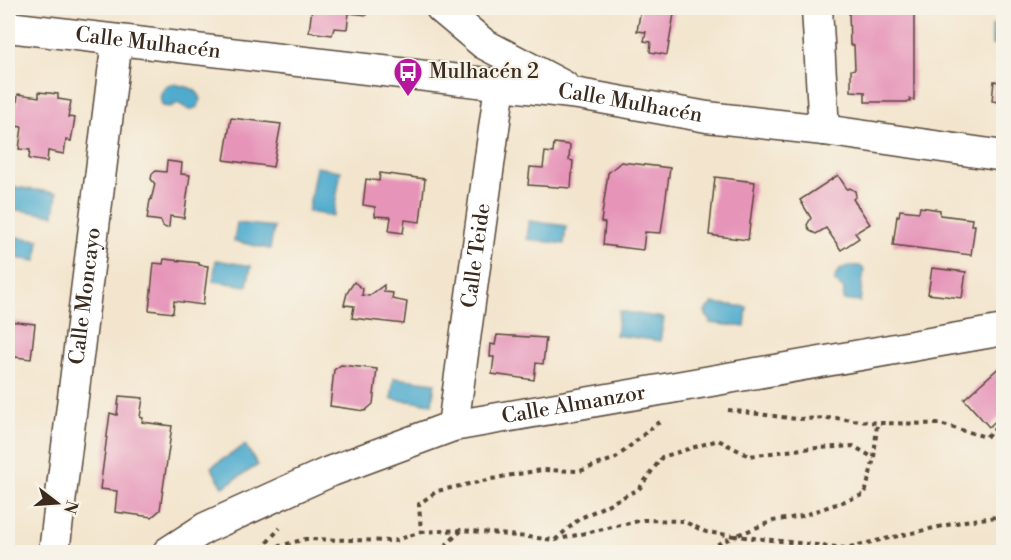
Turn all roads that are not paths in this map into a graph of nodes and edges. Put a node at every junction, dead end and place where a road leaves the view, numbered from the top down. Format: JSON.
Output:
{"nodes":[{"id":1,"x":441,"y":8,"type":"edge"},
{"id":2,"x":817,"y":8,"type":"edge"},
{"id":3,"x":8,"y":27,"type":"edge"},
{"id":4,"x":117,"y":40,"type":"junction"},
{"id":5,"x":500,"y":85,"type":"junction"},
{"id":6,"x":579,"y":94,"type":"junction"},
{"id":7,"x":824,"y":130,"type":"junction"},
{"id":8,"x":1004,"y":156,"type":"edge"},
{"id":9,"x":1004,"y":330,"type":"edge"},
{"id":10,"x":453,"y":426,"type":"junction"},
{"id":11,"x":54,"y":552,"type":"edge"},
{"id":12,"x":168,"y":552,"type":"edge"}],
"edges":[{"from":1,"to":6,"type":"street"},
{"from":2,"to":7,"type":"street"},
{"from":3,"to":4,"type":"street","name":"Calle Mulhacén"},
{"from":4,"to":5,"type":"street","name":"Calle Mulhacén"},
{"from":4,"to":11,"type":"street","name":"Calle Moncayo"},
{"from":5,"to":6,"type":"street","name":"Calle Mulhacén"},
{"from":5,"to":10,"type":"street","name":"Calle Teide"},
{"from":6,"to":7,"type":"street","name":"Calle Mulhacén"},
{"from":7,"to":8,"type":"street","name":"Calle Mulhacén"},
{"from":9,"to":10,"type":"street","name":"Calle Almanzor"},
{"from":10,"to":12,"type":"street","name":"Calle Almanzor"}]}
